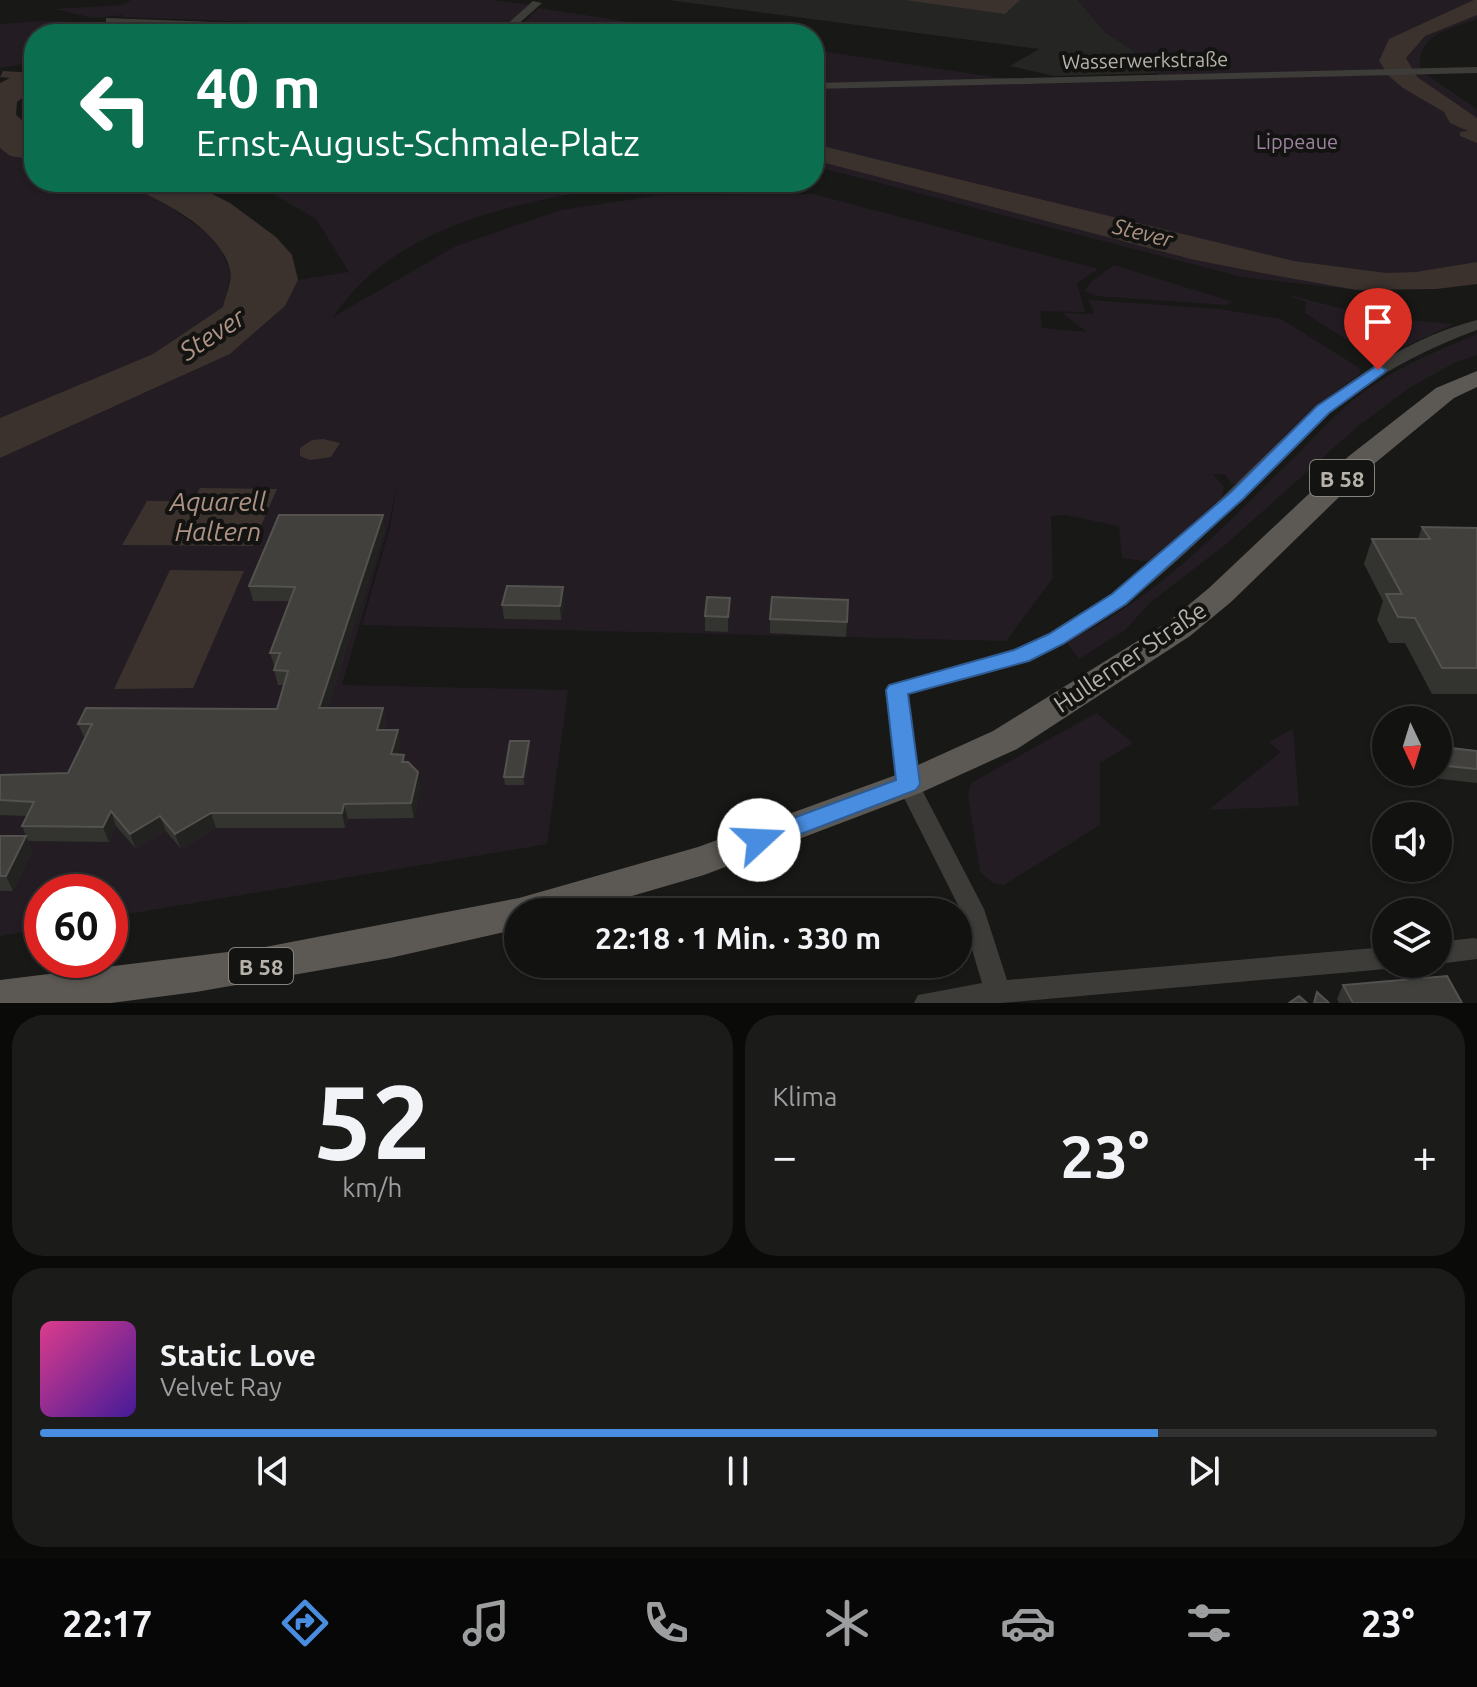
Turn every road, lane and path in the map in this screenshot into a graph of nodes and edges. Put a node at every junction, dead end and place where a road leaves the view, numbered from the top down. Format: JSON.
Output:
{"nodes":[{"id":1,"x":525,"y":2,"type":"edge"},
{"id":2,"x":110,"y":20,"type":"dead end"},
{"id":3,"x":209,"y":24,"type":"edge"},
{"id":4,"x":513,"y":24,"type":"edge"},
{"id":5,"x":1472,"y":70,"type":"edge"},
{"id":6,"x":824,"y":86,"type":"edge"},
{"id":7,"x":1477,"y":325,"type":"edge"},
{"id":8,"x":1477,"y":378,"type":"edge"},
{"id":9,"x":908,"y":784,"type":"junction"},
{"id":10,"x":572,"y":898,"type":"edge"},
{"id":11,"x":504,"y":916,"type":"edge"},
{"id":12,"x":1474,"y":949,"type":"dead end"},
{"id":13,"x":1452,"y":951,"type":"edge"},
{"id":14,"x":1372,"y":959,"type":"edge"},
{"id":15,"x":998,"y":992,"type":"junction"},
{"id":16,"x":0,"y":998,"type":"edge"},
{"id":17,"x":927,"y":1003,"type":"edge"}],
"edges":[{"from":1,"to":4,"type":"street"},
{"from":2,"to":3,"type":"street"},
{"from":5,"to":6,"type":"street","name":"Wasserwerkstraße"},
{"from":7,"to":9,"type":"street"},
{"from":8,"to":9,"type":"main road","name":"Hullerner Straße","number":"B 58"},
{"from":9,"to":10,"type":"main road","name":"Hullerner Straße","number":"B 58"},
{"from":9,"to":15,"type":"street"},
{"from":11,"to":16,"type":"main road","name":"Hullerner Straße","number":"B 58"},
{"from":12,"to":13,"type":"street"},
{"from":14,"to":15,"type":"street"},
{"from":15,"to":17,"type":"street"}]}
